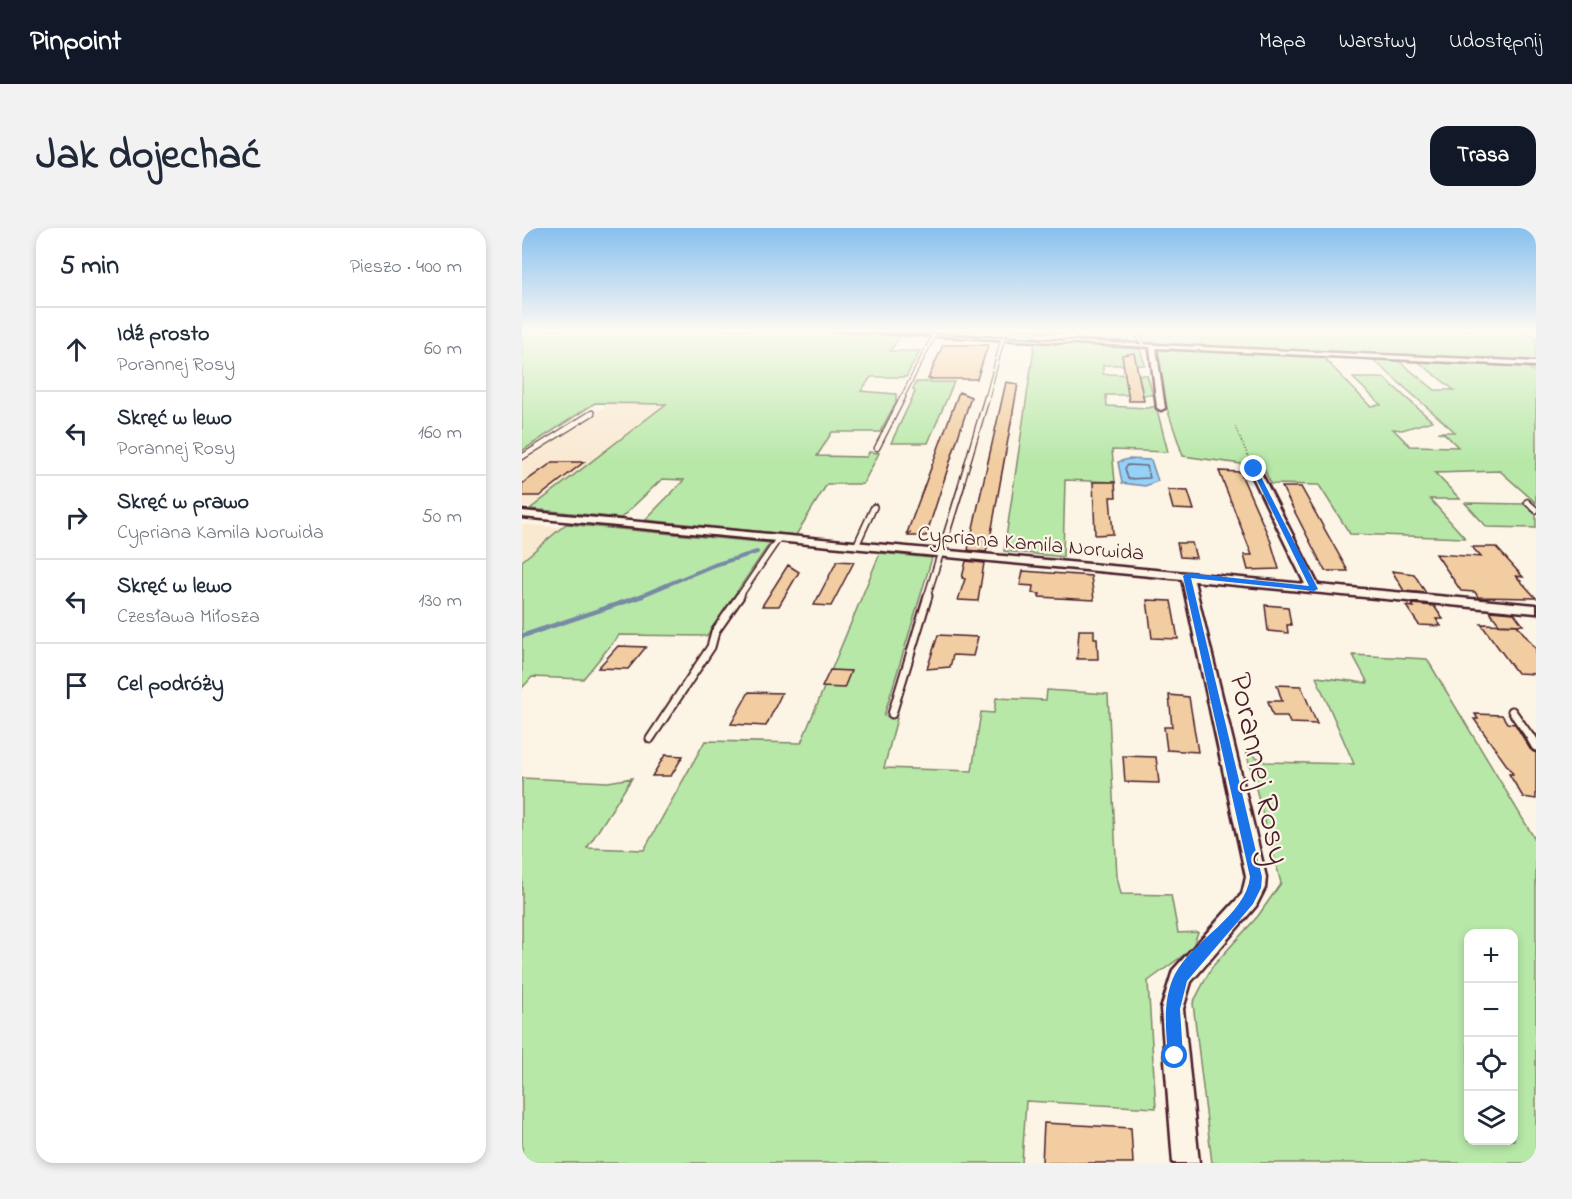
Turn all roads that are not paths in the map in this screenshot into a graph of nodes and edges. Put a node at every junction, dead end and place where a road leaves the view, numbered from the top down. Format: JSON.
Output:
{"nodes":[{"id":1,"x":915,"y":374,"type":"edge"},
{"id":2,"x":993,"y":374,"type":"edge"},
{"id":3,"x":1157,"y":374,"type":"edge"},
{"id":4,"x":1161,"y":408,"type":"dead end"},
{"id":5,"x":592,"y":413,"type":"dead end"},
{"id":6,"x":877,"y":448,"type":"dead end"},
{"id":7,"x":522,"y":457,"type":"edge"},
{"id":8,"x":1254,"y":469,"type":"road end"},
{"id":9,"x":1527,"y":502,"type":"dead end"},
{"id":10,"x":874,"y":507,"type":"dead end"},
{"id":11,"x":1536,"y":510,"type":"edge"},
{"id":12,"x":522,"y":514,"type":"edge"},
{"id":13,"x":779,"y":538,"type":"junction"},
{"id":14,"x":856,"y":546,"type":"junction"},
{"id":15,"x":941,"y":554,"type":"junction"},
{"id":16,"x":1187,"y":576,"type":"junction"},
{"id":17,"x":1314,"y":589,"type":"junction"},
{"id":18,"x":1536,"y":609,"type":"edge"},
{"id":19,"x":1512,"y":711,"type":"dead end"},
{"id":20,"x":892,"y":714,"type":"dead end"},
{"id":21,"x":650,"y":739,"type":"dead end"},
{"id":22,"x":1536,"y":746,"type":"edge"},
{"id":23,"x":1186,"y":1163,"type":"edge"}],
"edges":[{"from":1,"to":6,"type":"lane"},
{"from":2,"to":15,"type":"lane"},
{"from":3,"to":4,"type":"street"},
{"from":5,"to":7,"type":"lane"},
{"from":8,"to":17,"type":"street"},
{"from":9,"to":11,"type":"lane"},
{"from":10,"to":14,"type":"lane"},
{"from":12,"to":13,"type":"street","name":"Cypriana Kamila Norwida"},
{"from":13,"to":14,"type":"street","name":"Cypriana Kamila Norwida"},
{"from":13,"to":21,"type":"lane"},
{"from":14,"to":15,"type":"street","name":"Cypriana Kamila Norwida"},
{"from":15,"to":16,"type":"street","name":"Cypriana Kamila Norwida"},
{"from":15,"to":20,"type":"lane"},
{"from":16,"to":17,"type":"street","name":"Cypriana Kamila Norwida"},
{"from":16,"to":23,"type":"street","name":"Porannej Rosy"},
{"from":17,"to":18,"type":"street","name":"Cypriana Kamila Norwida"},
{"from":19,"to":22,"type":"lane"}]}
